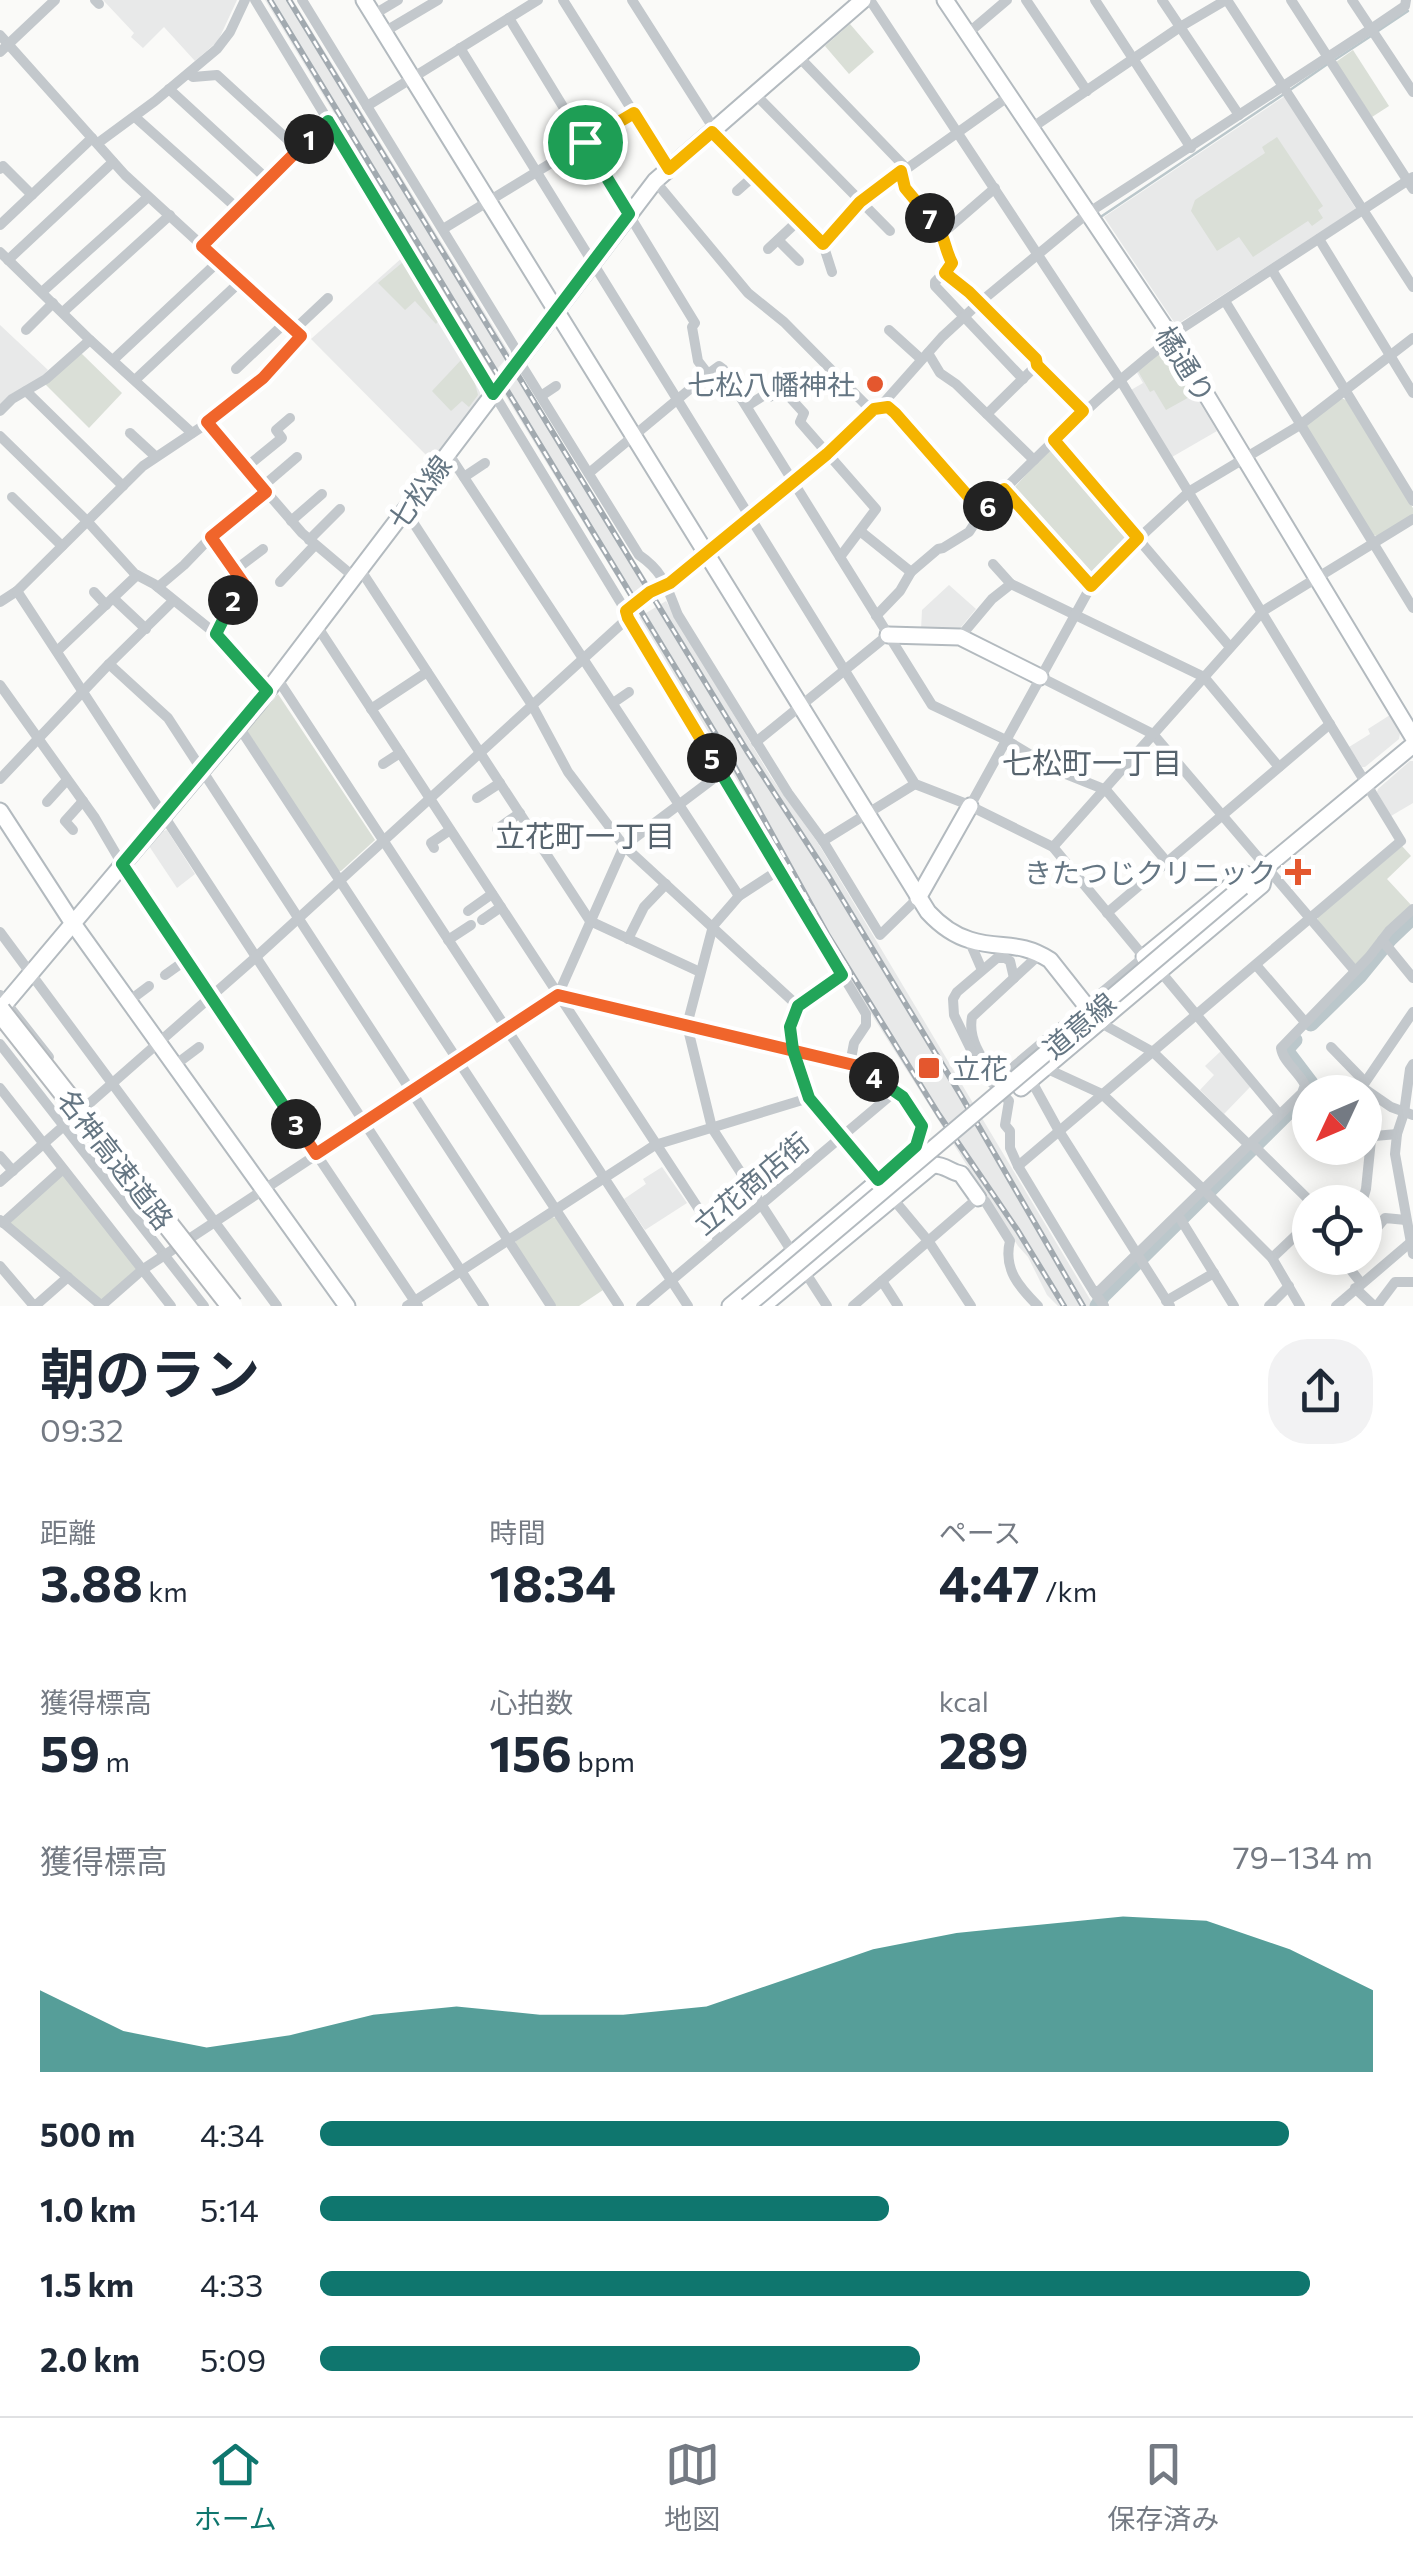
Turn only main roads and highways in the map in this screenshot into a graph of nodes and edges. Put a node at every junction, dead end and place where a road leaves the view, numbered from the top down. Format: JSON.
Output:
{"nodes":[{"id":1,"x":2,"y":1005,"type":"edge"},
{"id":2,"x":0,"y":1030,"type":"edge"},
{"id":3,"x":216,"y":1306,"type":"edge"},
{"id":4,"x":232,"y":1306,"type":"edge"}],
"edges":[{"from":1,"to":4,"type":"highway","name":"名神高速道路","bridge":true},
{"from":2,"to":3,"type":"highway","name":"名神高速道路"}]}
